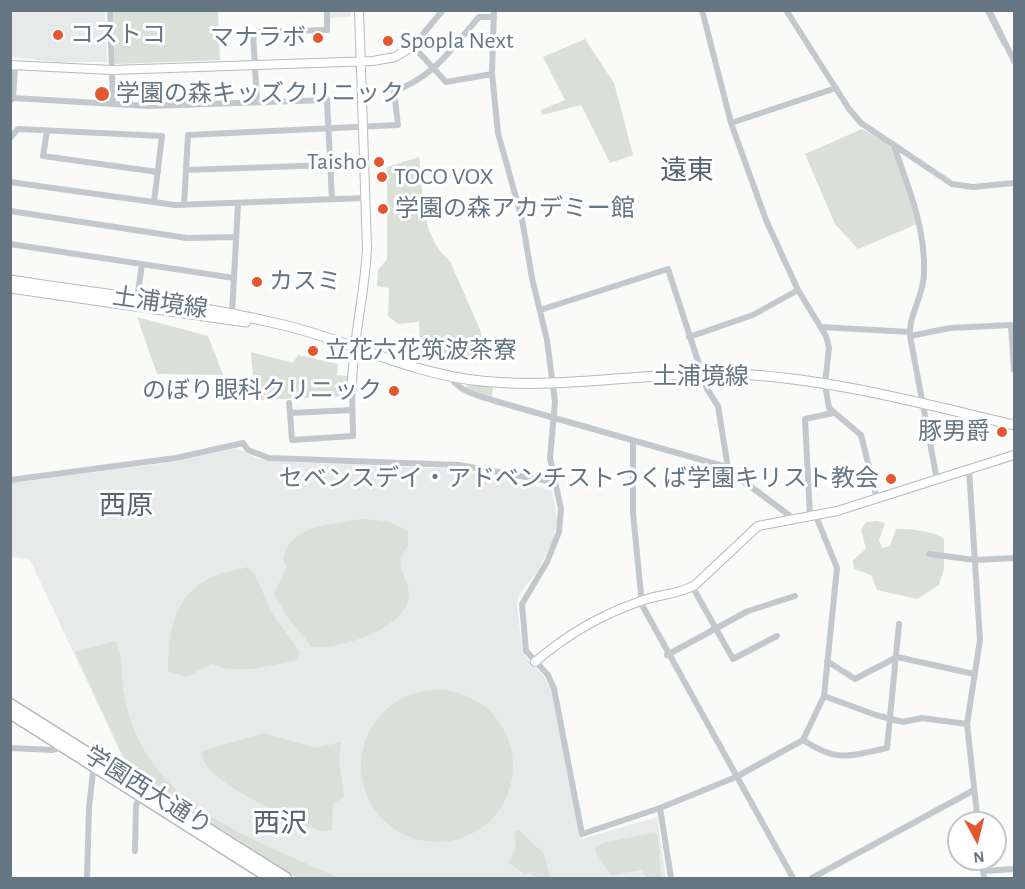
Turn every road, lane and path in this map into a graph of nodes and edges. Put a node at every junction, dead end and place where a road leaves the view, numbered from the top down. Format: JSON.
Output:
{"nodes":[{"id":1,"x":110,"y":10,"type":"edge"},
{"id":2,"x":327,"y":10,"type":"edge"},
{"id":3,"x":358,"y":10,"type":"edge"},
{"id":4,"x":702,"y":10,"type":"edge"},
{"id":5,"x":786,"y":10,"type":"edge"},
{"id":6,"x":989,"y":10,"type":"edge"},
{"id":7,"x":440,"y":12,"type":"edge"},
{"id":8,"x":494,"y":14,"type":"edge"},
{"id":9,"x":413,"y":46,"type":"junction"},
{"id":10,"x":1014,"y":61,"type":"edge"},
{"id":11,"x":360,"y":62,"type":"junction"},
{"id":12,"x":13,"y":65,"type":"edge"},
{"id":13,"x":255,"y":66,"type":"junction"},
{"id":14,"x":112,"y":70,"type":"junction"},
{"id":15,"x":434,"y":70,"type":"junction"},
{"id":16,"x":492,"y":74,"type":"junction"},
{"id":17,"x":836,"y":88,"type":"junction"},
{"id":18,"x":12,"y":99,"type":"edge"},
{"id":19,"x":257,"y":102,"type":"junction"},
{"id":20,"x":113,"y":104,"type":"junction"},
{"id":21,"x":731,"y":123,"type":"junction"},
{"id":22,"x":363,"y":128,"type":"junction"},
{"id":23,"x":329,"y":130,"type":"junction"},
{"id":24,"x":47,"y":131,"type":"junction"},
{"id":25,"x":10,"y":138,"type":"edge"},
{"id":26,"x":893,"y":144,"type":"junction"},
{"id":27,"x":330,"y":165,"type":"junction"},
{"id":28,"x":186,"y":170,"type":"junction"},
{"id":29,"x":158,"y":172,"type":"junction"},
{"id":30,"x":10,"y":182,"type":"edge"},
{"id":31,"x":1014,"y":183,"type":"edge"},
{"id":32,"x":366,"y":198,"type":"junction"},
{"id":33,"x":332,"y":200,"type":"junction"},
{"id":34,"x":154,"y":202,"type":"junction"},
{"id":35,"x":238,"y":204,"type":"junction"},
{"id":36,"x":184,"y":205,"type":"junction"},
{"id":37,"x":10,"y":212,"type":"edge"},
{"id":38,"x":236,"y":237,"type":"junction"},
{"id":39,"x":10,"y":243,"type":"edge"},
{"id":40,"x":142,"y":264,"type":"junction"},
{"id":41,"x":234,"y":278,"type":"junction"},
{"id":42,"x":10,"y":280,"type":"edge"},
{"id":43,"x":10,"y":288,"type":"edge"},
{"id":44,"x":798,"y":290,"type":"junction"},
{"id":45,"x":137,"y":299,"type":"junction"},
{"id":46,"x":540,"y":310,"type":"junction"},
{"id":47,"x":232,"y":314,"type":"junction"},
{"id":48,"x":821,"y":327,"type":"junction"},
{"id":49,"x":308,"y":332,"type":"junction"},
{"id":50,"x":910,"y":334,"type":"junction"},
{"id":51,"x":690,"y":336,"type":"junction"},
{"id":52,"x":354,"y":347,"type":"junction"},
{"id":53,"x":1014,"y":370,"type":"edge"},
{"id":54,"x":703,"y":374,"type":"junction"},
{"id":55,"x":452,"y":377,"type":"junction"},
{"id":56,"x":553,"y":381,"type":"junction"},
{"id":57,"x":825,"y":384,"type":"junction"},
{"id":58,"x":352,"y":388,"type":"joint"},
{"id":59,"x":289,"y":403,"type":"dead end"},
{"id":60,"x":922,"y":405,"type":"junction"},
{"id":61,"x":352,"y":410,"type":"junction"},
{"id":62,"x":290,"y":413,"type":"junction"},
{"id":63,"x":832,"y":413,"type":"junction"},
{"id":64,"x":555,"y":420,"type":"junction"},
{"id":65,"x":1014,"y":425,"type":"edge"},
{"id":66,"x":633,"y":441,"type":"junction"},
{"id":67,"x":1014,"y":455,"type":"edge"},
{"id":68,"x":728,"y":468,"type":"junction"},
{"id":69,"x":969,"y":468,"type":"junction"},
{"id":70,"x":10,"y":480,"type":"edge"},
{"id":71,"x":937,"y":480,"type":"junction"},
{"id":72,"x":554,"y":482,"type":"junction"},
{"id":73,"x":877,"y":499,"type":"junction"},
{"id":74,"x":813,"y":516,"type":"junction"},
{"id":75,"x":793,"y":518,"type":"junction"},
{"id":76,"x":929,"y":554,"type":"dead end"},
{"id":77,"x":1014,"y":558,"type":"edge"},
{"id":78,"x":975,"y":560,"type":"junction"},
{"id":79,"x":692,"y":586,"type":"junction"},
{"id":80,"x":795,"y":596,"type":"dead end"},
{"id":81,"x":640,"y":601,"type":"junction"},
{"id":82,"x":899,"y":624,"type":"dead end"},
{"id":83,"x":716,"y":628,"type":"junction"},
{"id":84,"x":777,"y":636,"type":"dead end"},
{"id":85,"x":668,"y":655,"type":"junction"},
{"id":86,"x":897,"y":657,"type":"junction"},
{"id":87,"x":827,"y":661,"type":"junction"},
{"id":88,"x":535,"y":662,"type":"junction"},
{"id":89,"x":974,"y":674,"type":"junction"},
{"id":90,"x":824,"y":696,"type":"junction"},
{"id":91,"x":10,"y":704,"type":"edge"},
{"id":92,"x":10,"y":713,"type":"edge"},
{"id":93,"x":891,"y":719,"type":"junction"},
{"id":94,"x":967,"y":724,"type":"junction"},
{"id":95,"x":803,"y":740,"type":"junction"},
{"id":96,"x":64,"y":747,"type":"junction"},
{"id":97,"x":10,"y":748,"type":"edge"},
{"id":98,"x":94,"y":762,"type":"junction"},
{"id":99,"x":736,"y":777,"type":"junction"},
{"id":100,"x":974,"y":789,"type":"junction"},
{"id":101,"x":143,"y":792,"type":"junction"},
{"id":102,"x":660,"y":808,"type":"junction"},
{"id":103,"x":977,"y":811,"type":"edge"},
{"id":104,"x":135,"y":851,"type":"dead end"},
{"id":105,"x":983,"y":871,"type":"edge"},
{"id":106,"x":87,"y":879,"type":"edge"},
{"id":107,"x":270,"y":879,"type":"edge"},
{"id":108,"x":286,"y":879,"type":"edge"},
{"id":109,"x":671,"y":879,"type":"edge"},
{"id":110,"x":793,"y":879,"type":"edge"},
{"id":111,"x":812,"y":879,"type":"edge"},
{"id":112,"x":984,"y":879,"type":"edge"}],
"edges":[{"from":1,"to":14,"type":"street"},
{"from":2,"to":13,"type":"street"},
{"from":3,"to":11,"type":"street"},
{"from":4,"to":21,"type":"street"},
{"from":5,"to":17,"type":"street"},
{"from":6,"to":10,"type":"street"},
{"from":7,"to":9,"type":"street"},
{"from":8,"to":15,"type":"street"},
{"from":8,"to":16,"type":"street"},
{"from":9,"to":11,"type":"street"},
{"from":9,"to":15,"type":"street"},
{"from":11,"to":13,"type":"street"},
{"from":11,"to":22,"type":"street"},
{"from":12,"to":14,"type":"street"},
{"from":12,"to":18,"type":"street"},
{"from":13,"to":14,"type":"street"},
{"from":13,"to":19,"type":"street"},
{"from":14,"to":20,"type":"street"},
{"from":15,"to":16,"type":"street"},
{"from":15,"to":22,"type":"street"},
{"from":16,"to":46,"type":"street"},
{"from":17,"to":21,"type":"street"},
{"from":17,"to":26,"type":"street"},
{"from":18,"to":20,"type":"street"},
{"from":19,"to":20,"type":"street"},
{"from":19,"to":23,"type":"street"},
{"from":21,"to":44,"type":"street"},
{"from":22,"to":23,"type":"street"},
{"from":22,"to":32,"type":"street"},
{"from":23,"to":27,"type":"street"},
{"from":23,"to":28,"type":"street"},
{"from":24,"to":25,"type":"street"},
{"from":24,"to":29,"type":"street"},
{"from":24,"to":29,"type":"street"},
{"from":26,"to":31,"type":"street"},
{"from":26,"to":50,"type":"street"},
{"from":27,"to":28,"type":"street"},
{"from":27,"to":33,"type":"street"},
{"from":28,"to":36,"type":"street"},
{"from":29,"to":34,"type":"street"},
{"from":30,"to":34,"type":"street"},
{"from":32,"to":33,"type":"street"},
{"from":32,"to":52,"type":"street"},
{"from":33,"to":35,"type":"street"},
{"from":34,"to":36,"type":"street"},
{"from":35,"to":36,"type":"street"},
{"from":35,"to":38,"type":"street"},
{"from":37,"to":38,"type":"street"},
{"from":38,"to":41,"type":"street"},
{"from":39,"to":40,"type":"street"},
{"from":40,"to":41,"type":"street"},
{"from":40,"to":45,"type":"street"},
{"from":41,"to":47,"type":"street"},
{"from":42,"to":45,"type":"main road","name":"土浦境線"},
{"from":43,"to":49,"type":"main road","name":"土浦境線"},
{"from":44,"to":48,"type":"street"},
{"from":44,"to":51,"type":"street"},
{"from":45,"to":47,"type":"main road","name":"土浦境線"},
{"from":46,"to":51,"type":"street"},
{"from":46,"to":56,"type":"street"},
{"from":47,"to":49,"type":"main road","name":"土浦境線"},
{"from":48,"to":50,"type":"street"},
{"from":48,"to":57,"type":"street"},
{"from":49,"to":52,"type":"main road","name":"土浦境線"},
{"from":50,"to":53,"type":"street"},
{"from":50,"to":60,"type":"street"},
{"from":51,"to":54,"type":"street"},
{"from":52,"to":55,"type":"main road","name":"土浦境線"},
{"from":52,"to":58,"type":"street"},
{"from":54,"to":56,"type":"main road","name":"土浦境線"},
{"from":54,"to":57,"type":"main road","name":"土浦境線"},
{"from":54,"to":68,"type":"street"},
{"from":55,"to":56,"type":"main road","name":"土浦境線"},
{"from":55,"to":64,"type":"street"},
{"from":56,"to":64,"type":"street"},
{"from":57,"to":60,"type":"main road","name":"土浦境線"},
{"from":57,"to":63,"type":"street"},
{"from":58,"to":61,"type":"street"},
{"from":59,"to":62,"type":"street"},
{"from":60,"to":65,"type":"main road","name":"土浦境線"},
{"from":60,"to":71,"type":"street"},
{"from":61,"to":62,"type":"street"},
{"from":61,"to":62,"type":"street"},
{"from":63,"to":73,"type":"street"},
{"from":63,"to":74,"type":"street"},
{"from":64,"to":66,"type":"street"},
{"from":64,"to":72,"type":"street"},
{"from":66,"to":68,"type":"street"},
{"from":66,"to":81,"type":"street"},
{"from":67,"to":69,"type":"street"},
{"from":68,"to":75,"type":"street"},
{"from":69,"to":71,"type":"street"},
{"from":69,"to":78,"type":"street"},
{"from":70,"to":72,"type":"street"},
{"from":71,"to":73,"type":"street"},
{"from":72,"to":88,"type":"street"},
{"from":73,"to":74,"type":"street"},
{"from":74,"to":75,"type":"street"},
{"from":74,"to":87,"type":"street"},
{"from":75,"to":79,"type":"street"},
{"from":76,"to":78,"type":"street"},
{"from":77,"to":78,"type":"street"},
{"from":78,"to":89,"type":"street"},
{"from":79,"to":81,"type":"street"},
{"from":79,"to":83,"type":"street"},
{"from":80,"to":83,"type":"street"},
{"from":81,"to":85,"type":"street"},
{"from":81,"to":88,"type":"street"},
{"from":82,"to":86,"type":"street"},
{"from":83,"to":84,"type":"street"},
{"from":83,"to":85,"type":"street"},
{"from":85,"to":99,"type":"street"},
{"from":86,"to":87,"type":"street"},
{"from":86,"to":89,"type":"street"},
{"from":86,"to":93,"type":"street"},
{"from":87,"to":90,"type":"street"},
{"from":88,"to":102,"type":"street"},
{"from":89,"to":94,"type":"street"},
{"from":90,"to":93,"type":"street"},
{"from":90,"to":95,"type":"street"},
{"from":91,"to":98,"type":"highway","name":"学園西大通り"},
{"from":92,"to":96,"type":"highway","name":"学園西大通り"},
{"from":93,"to":94,"type":"street"},
{"from":93,"to":95,"type":"street"},
{"from":94,"to":100,"type":"street"},
{"from":95,"to":99,"type":"street"},
{"from":96,"to":97,"type":"street"},
{"from":96,"to":98,"type":"highway","name":"学園西大通り"},
{"from":98,"to":101,"type":"highway","name":"学園西大通り"},
{"from":98,"to":106,"type":"street"},
{"from":99,"to":102,"type":"street"},
{"from":99,"to":110,"type":"street"},
{"from":100,"to":103,"type":"street"},
{"from":100,"to":111,"type":"street"},
{"from":101,"to":104,"type":"street"},
{"from":101,"to":107,"type":"highway","name":"学園西大通り"},
{"from":101,"to":108,"type":"highway","name":"学園西大通り"},
{"from":102,"to":109,"type":"street"},
{"from":105,"to":112,"type":"street"}]}
